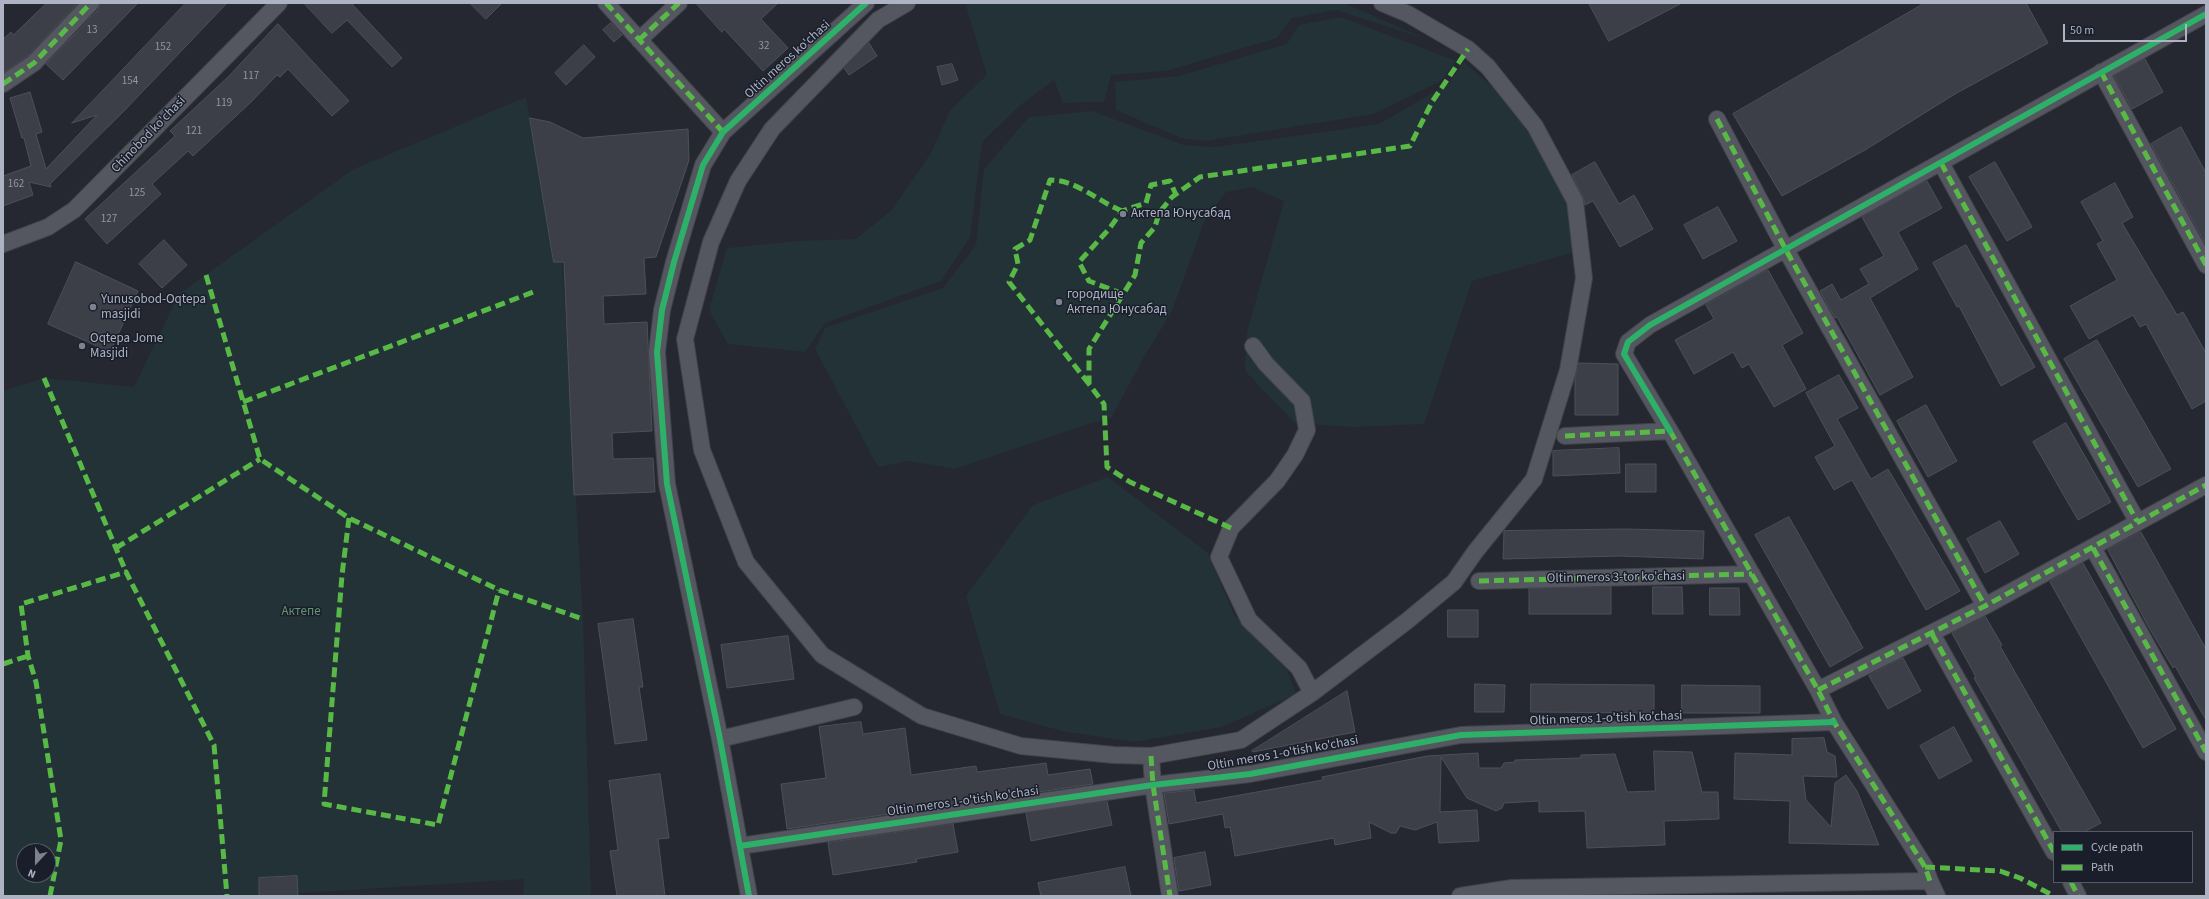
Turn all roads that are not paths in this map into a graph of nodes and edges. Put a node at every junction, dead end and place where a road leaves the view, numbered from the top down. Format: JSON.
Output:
{"nodes":[{"id":1,"x":91,"y":3,"type":"edge"},
{"id":2,"x":279,"y":3,"type":"edge"},
{"id":3,"x":606,"y":3,"type":"edge"},
{"id":4,"x":679,"y":3,"type":"edge"},
{"id":5,"x":866,"y":3,"type":"edge"},
{"id":6,"x":907,"y":3,"type":"edge"},
{"id":7,"x":1382,"y":3,"type":"edge"},
{"id":8,"x":2206,"y":14,"type":"edge"},
{"id":9,"x":639,"y":40,"type":"junction"},
{"id":10,"x":2101,"y":72,"type":"junction"},
{"id":11,"x":3,"y":84,"type":"edge"},
{"id":12,"x":1717,"y":119,"type":"dead end"},
{"id":13,"x":723,"y":132,"type":"junction"},
{"id":14,"x":1941,"y":163,"type":"junction"},
{"id":15,"x":3,"y":244,"type":"edge"},
{"id":16,"x":1786,"y":250,"type":"junction"},
{"id":17,"x":2206,"y":265,"type":"edge"},
{"id":18,"x":1253,"y":346,"type":"dead end"},
{"id":19,"x":1670,"y":431,"type":"junction"},
{"id":20,"x":1565,"y":436,"type":"dead end"},
{"id":21,"x":2206,"y":485,"type":"edge"},
{"id":22,"x":2137,"y":521,"type":"junction"},
{"id":23,"x":2093,"y":548,"type":"junction"},
{"id":24,"x":1752,"y":574,"type":"junction"},
{"id":25,"x":1479,"y":581,"type":"dead end"},
{"id":26,"x":1985,"y":606,"type":"junction"},
{"id":27,"x":1932,"y":634,"type":"junction"},
{"id":28,"x":1818,"y":690,"type":"junction"},
{"id":29,"x":1312,"y":694,"type":"junction"},
{"id":30,"x":854,"y":707,"type":"dead end"},
{"id":31,"x":1834,"y":722,"type":"junction"},
{"id":32,"x":720,"y":739,"type":"junction"},
{"id":33,"x":2206,"y":752,"type":"edge"},
{"id":34,"x":1151,"y":756,"type":"junction"},
{"id":35,"x":1153,"y":785,"type":"junction"},
{"id":36,"x":740,"y":846,"type":"junction"},
{"id":37,"x":2053,"y":850,"type":"edge"},
{"id":38,"x":1930,"y":881,"type":"junction"},
{"id":39,"x":2071,"y":883,"type":"edge"},
{"id":40,"x":749,"y":896,"type":"edge"},
{"id":41,"x":1170,"y":896,"type":"edge"},
{"id":42,"x":1460,"y":896,"type":"edge"},
{"id":43,"x":1937,"y":896,"type":"edge"},
{"id":44,"x":2078,"y":896,"type":"edge"}],
"edges":[{"from":1,"to":11,"type":"street"},
{"from":2,"to":15,"type":"street","name":"Chinobod ko'chasi"},
{"from":3,"to":9,"type":"street"},
{"from":4,"to":9,"type":"street"},
{"from":5,"to":13,"type":"street","name":"Oltin meros ko'chasi"},
{"from":6,"to":34,"type":"street"},
{"from":7,"to":29,"type":"street"},
{"from":8,"to":10,"type":"street"},
{"from":9,"to":13,"type":"street"},
{"from":10,"to":14,"type":"street"},
{"from":10,"to":17,"type":"street"},
{"from":12,"to":16,"type":"street"},
{"from":13,"to":32,"type":"street","name":"Oltin meros ko'chasi"},
{"from":14,"to":16,"type":"street"},
{"from":14,"to":22,"type":"street"},
{"from":16,"to":19,"type":"street"},
{"from":16,"to":26,"type":"street"},
{"from":18,"to":29,"type":"street"},
{"from":19,"to":20,"type":"street"},
{"from":19,"to":24,"type":"street"},
{"from":21,"to":22,"type":"street"},
{"from":22,"to":23,"type":"street"},
{"from":23,"to":26,"type":"street"},
{"from":23,"to":33,"type":"street"},
{"from":24,"to":25,"type":"street","name":"Oltin meros 3-tor ko'chasi"},
{"from":24,"to":28,"type":"street"},
{"from":26,"to":27,"type":"street"},
{"from":27,"to":28,"type":"street"},
{"from":27,"to":37,"type":"street"},
{"from":28,"to":31,"type":"street"},
{"from":29,"to":34,"type":"street"},
{"from":30,"to":32,"type":"street"},
{"from":31,"to":35,"type":"street","name":"Oltin meros 1-o'tish ko'chasi"},
{"from":31,"to":38,"type":"street"},
{"from":32,"to":36,"type":"street","name":"Oltin meros ko'chasi"},
{"from":34,"to":35,"type":"street"},
{"from":35,"to":36,"type":"street","name":"Oltin meros 1-o'tish ko'chasi"},
{"from":35,"to":41,"type":"street"},
{"from":36,"to":40,"type":"street","name":"Oltin meros ko'chasi"},
{"from":38,"to":42,"type":"street"},
{"from":38,"to":43,"type":"street"},
{"from":39,"to":44,"type":"street"}]}
